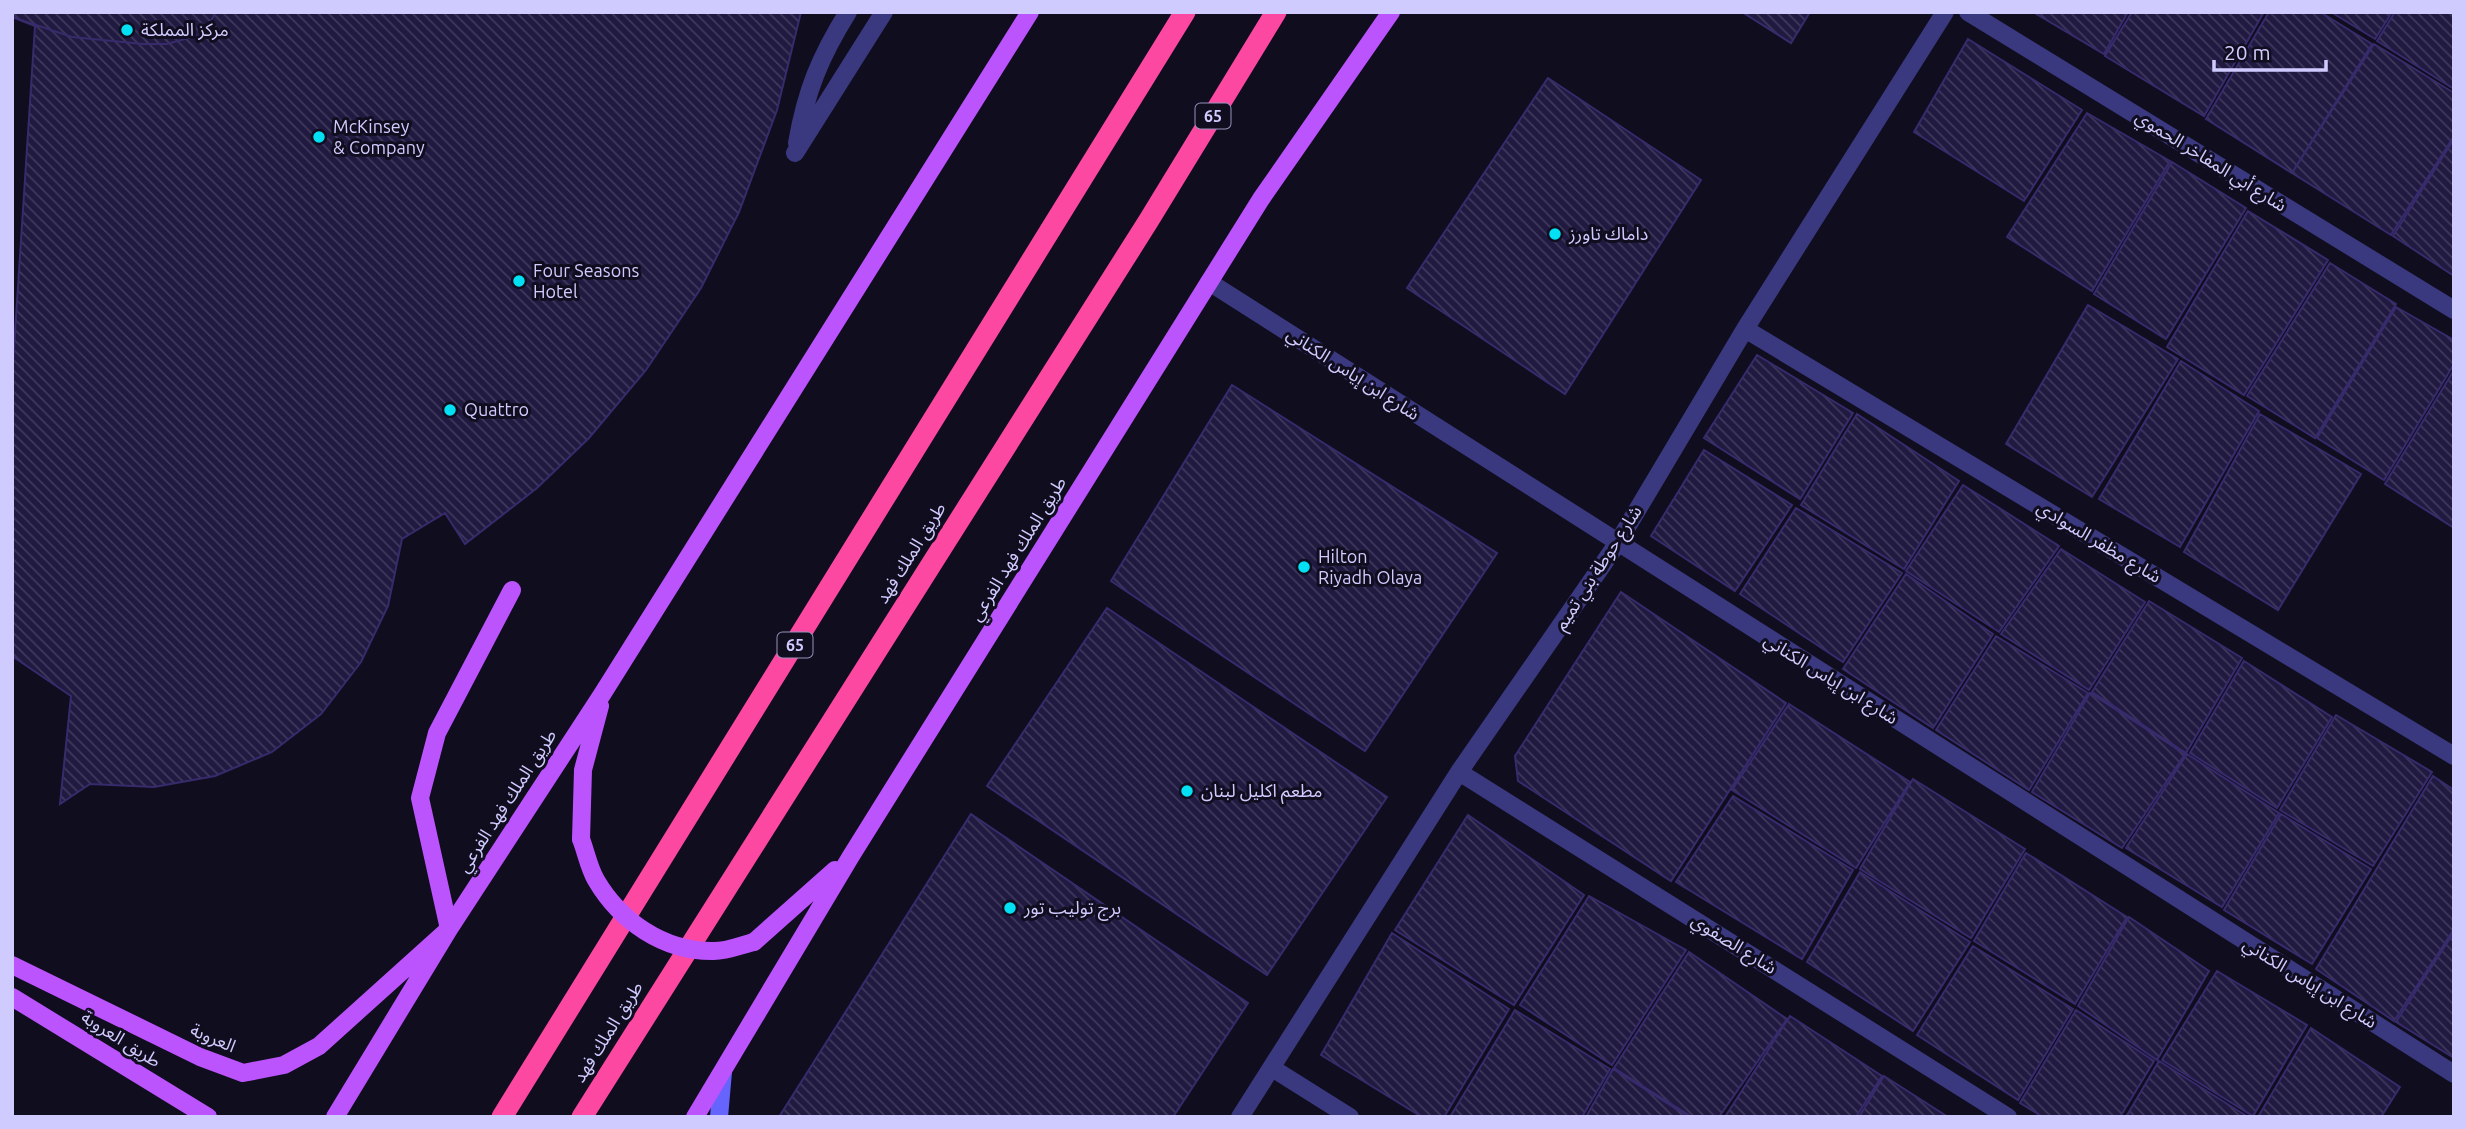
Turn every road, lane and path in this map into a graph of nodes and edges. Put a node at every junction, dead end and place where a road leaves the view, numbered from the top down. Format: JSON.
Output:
{"nodes":[{"id":1,"x":848,"y":12,"type":"edge"},
{"id":2,"x":884,"y":12,"type":"edge"},
{"id":3,"x":1030,"y":12,"type":"edge"},
{"id":4,"x":1185,"y":12,"type":"edge"},
{"id":5,"x":1276,"y":12,"type":"edge"},
{"id":6,"x":1391,"y":12,"type":"edge"},
{"id":7,"x":1945,"y":12,"type":"edge"},
{"id":8,"x":1968,"y":12,"type":"edge"},
{"id":9,"x":1209,"y":282,"type":"junction"},
{"id":10,"x":2454,"y":310,"type":"edge"},
{"id":11,"x":1745,"y":329,"type":"junction"},
{"id":12,"x":1617,"y":544,"type":"junction"},
{"id":13,"x":512,"y":590,"type":"dead end"},
{"id":14,"x":603,"y":692,"type":"junction"},
{"id":15,"x":2454,"y":756,"type":"edge"},
{"id":16,"x":1460,"y":772,"type":"junction"},
{"id":17,"x":851,"y":856,"type":"junction"},
{"id":18,"x":449,"y":929,"type":"junction"},
{"id":19,"x":12,"y":953,"type":"edge"},
{"id":20,"x":18,"y":967,"type":"edge"},
{"id":21,"x":12,"y":997,"type":"edge"},
{"id":22,"x":1272,"y":1068,"type":"junction"},
{"id":23,"x":723,"y":1072,"type":"junction"},
{"id":24,"x":2454,"y":1074,"type":"edge"},
{"id":25,"x":208,"y":1117,"type":"edge"},
{"id":26,"x":335,"y":1117,"type":"edge"},
{"id":27,"x":502,"y":1117,"type":"edge"},
{"id":28,"x":582,"y":1117,"type":"edge"},
{"id":29,"x":695,"y":1117,"type":"edge"},
{"id":30,"x":719,"y":1117,"type":"edge"},
{"id":31,"x":1240,"y":1117,"type":"edge"},
{"id":32,"x":1350,"y":1117,"type":"edge"},
{"id":33,"x":2008,"y":1117,"type":"edge"}],
"edges":[{"from":1,"to":2,"type":"street"},
{"from":3,"to":14,"type":"main road","name":"طريق الملك فهد الفرعي"},
{"from":4,"to":27,"type":"highway","number":"65"},
{"from":5,"to":28,"type":"highway","name":"طريق الملك فهد","number":"65"},
{"from":6,"to":9,"type":"main road","name":"طريق الملك فهد الفرعي"},
{"from":7,"to":11,"type":"street","name":"شارع حوطة بني تميم"},
{"from":8,"to":10,"type":"street","name":"شارع أبي المفاخر الحموي"},
{"from":9,"to":12,"type":"street","name":"شارع ابن إياس الكناني"},
{"from":9,"to":17,"type":"main road","name":"طريق الملك فهد الفرعي"},
{"from":11,"to":12,"type":"street","name":"شارع حوطة بني تميم"},
{"from":11,"to":15,"type":"street","name":"شارع مظفر السوادي"},
{"from":12,"to":16,"type":"street","name":"شارع حوطة بني تميم"},
{"from":12,"to":24,"type":"street","name":"شارع ابن إياس الكناني"},
{"from":13,"to":18,"type":"main road"},
{"from":14,"to":17,"type":"main road","bridge":true},
{"from":14,"to":18,"type":"main road","name":"طريق الملك فهد الفرعي"},
{"from":16,"to":22,"type":"street","name":"شارع حوطة بني تميم"},
{"from":16,"to":33,"type":"street","name":"شارع الصفوي"},
{"from":17,"to":23,"type":"main road","name":"طريق الملك فهد الفرعي"},
{"from":18,"to":20,"type":"main road","name":"العروبة"},
{"from":18,"to":26,"type":"main road","name":"طريق الملك فهد الفرعي"},
{"from":19,"to":20,"type":"street"},
{"from":21,"to":25,"type":"main road","name":"طريق العروبة"},
{"from":22,"to":31,"type":"street","name":"شارع حوطة بني تميم"},
{"from":22,"to":32,"type":"street"},
{"from":23,"to":29,"type":"main road","name":"طريق الملك فهد الفرعي"},
{"from":23,"to":30,"type":"street"}]}
